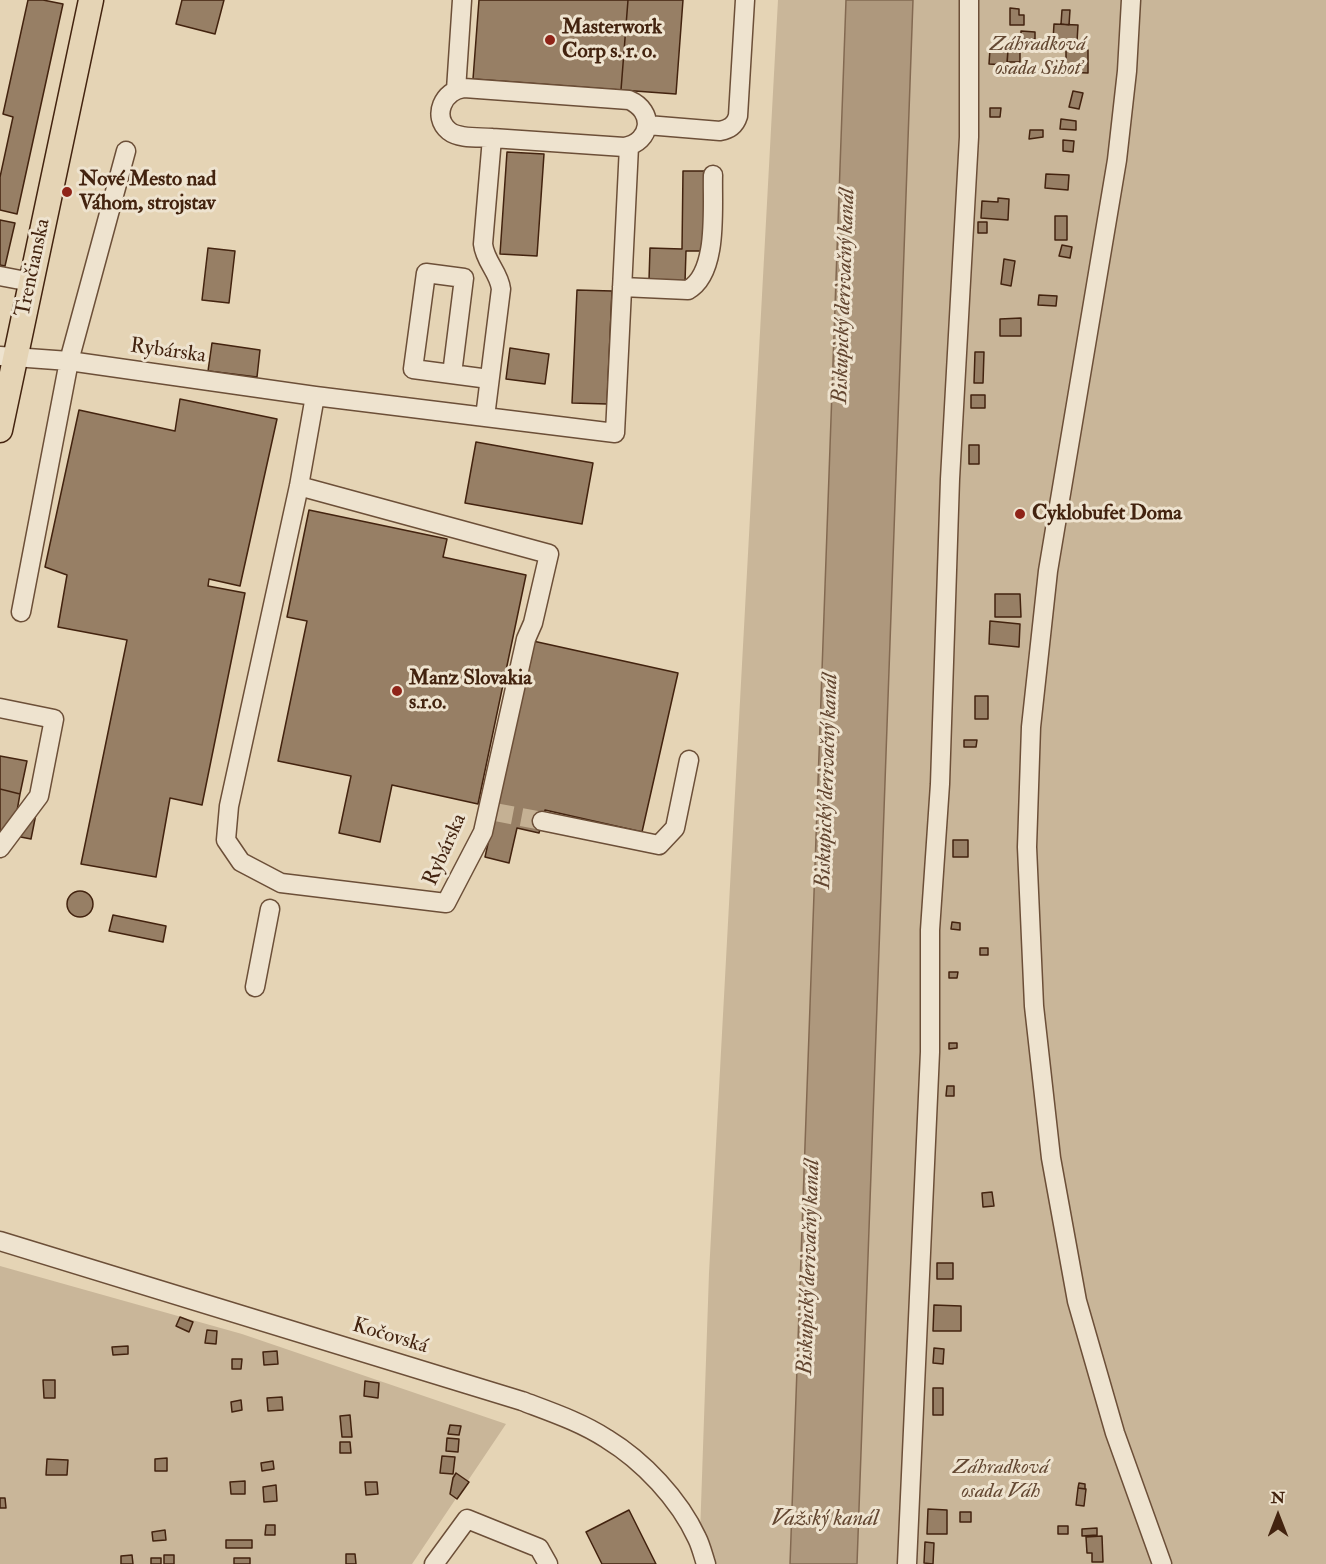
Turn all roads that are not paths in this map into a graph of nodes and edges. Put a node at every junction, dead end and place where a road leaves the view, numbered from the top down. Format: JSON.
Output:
{"nodes":[{"id":1,"x":91,"y":0,"type":"edge"},
{"id":2,"x":462,"y":0,"type":"edge"},
{"id":3,"x":746,"y":0,"type":"edge"},
{"id":4,"x":969,"y":0,"type":"edge"},
{"id":5,"x":1131,"y":0,"type":"edge"},
{"id":6,"x":456,"y":90,"type":"junction"},
{"id":7,"x":647,"y":125,"type":"junction"},
{"id":8,"x":492,"y":138,"type":"junction"},
{"id":9,"x":629,"y":146,"type":"junction"},
{"id":10,"x":126,"y":151,"type":"dead end"},
{"id":11,"x":713,"y":175,"type":"dead end"},
{"id":12,"x":0,"y":276,"type":"edge"},
{"id":13,"x":31,"y":282,"type":"junction"},
{"id":14,"x":622,"y":287,"type":"junction"},
{"id":15,"x":8,"y":356,"type":"edge"},
{"id":16,"x":69,"y":361,"type":"junction"},
{"id":17,"x":452,"y":374,"type":"junction"},
{"id":18,"x":489,"y":379,"type":"junction"},
{"id":19,"x":315,"y":396,"type":"junction"},
{"id":20,"x":485,"y":417,"type":"junction"},
{"id":21,"x":0,"y":430,"type":"edge"},
{"id":22,"x":299,"y":486,"type":"junction"},
{"id":23,"x":21,"y":612,"type":"dead end"},
{"id":24,"x":0,"y":708,"type":"edge"},
{"id":25,"x":689,"y":760,"type":"dead end"},
{"id":26,"x":542,"y":821,"type":"tunnel mouth"},
{"id":27,"x":0,"y":848,"type":"edge"},
{"id":28,"x":270,"y":909,"type":"dead end"},
{"id":29,"x":255,"y":987,"type":"dead end"},
{"id":30,"x":0,"y":1241,"type":"edge"},
{"id":31,"x":434,"y":1564,"type":"edge"},
{"id":32,"x":548,"y":1564,"type":"edge"},
{"id":33,"x":706,"y":1564,"type":"edge"},
{"id":34,"x":907,"y":1564,"type":"edge"},
{"id":35,"x":1162,"y":1564,"type":"edge"}],
"edges":[{"from":1,"to":13,"type":"main road","name":"Trenčianska"},
{"from":2,"to":6,"type":"street"},
{"from":3,"to":7,"type":"street"},
{"from":4,"to":34,"type":"street"},
{"from":5,"to":35,"type":"street"},
{"from":6,"to":7,"type":"street"},
{"from":6,"to":8,"type":"street"},
{"from":7,"to":9,"type":"street"},
{"from":8,"to":9,"type":"street"},
{"from":8,"to":18,"type":"street"},
{"from":9,"to":14,"type":"street"},
{"from":10,"to":16,"type":"street"},
{"from":11,"to":14,"type":"street"},
{"from":12,"to":13,"type":"street"},
{"from":13,"to":15,"type":"main road","name":"Trenčianska"},
{"from":14,"to":20,"type":"street","name":"Rybárska"},
{"from":15,"to":16,"type":"street","name":"Rybárska"},
{"from":15,"to":21,"type":"main road","name":"Trenčianska"},
{"from":16,"to":19,"type":"street","name":"Rybárska"},
{"from":16,"to":23,"type":"street"},
{"from":17,"to":17,"type":"street"},
{"from":17,"to":18,"type":"street"},
{"from":18,"to":20,"type":"street"},
{"from":19,"to":20,"type":"street","name":"Rybárska"},
{"from":19,"to":22,"type":"street","name":"Rybárska"},
{"from":22,"to":22,"type":"street","name":"Rybárska"},
{"from":24,"to":27,"type":"street"},
{"from":25,"to":26,"type":"street"},
{"from":28,"to":29,"type":"street"},
{"from":30,"to":33,"type":"street","name":"Kočovská"},
{"from":31,"to":32,"type":"street"}]}
